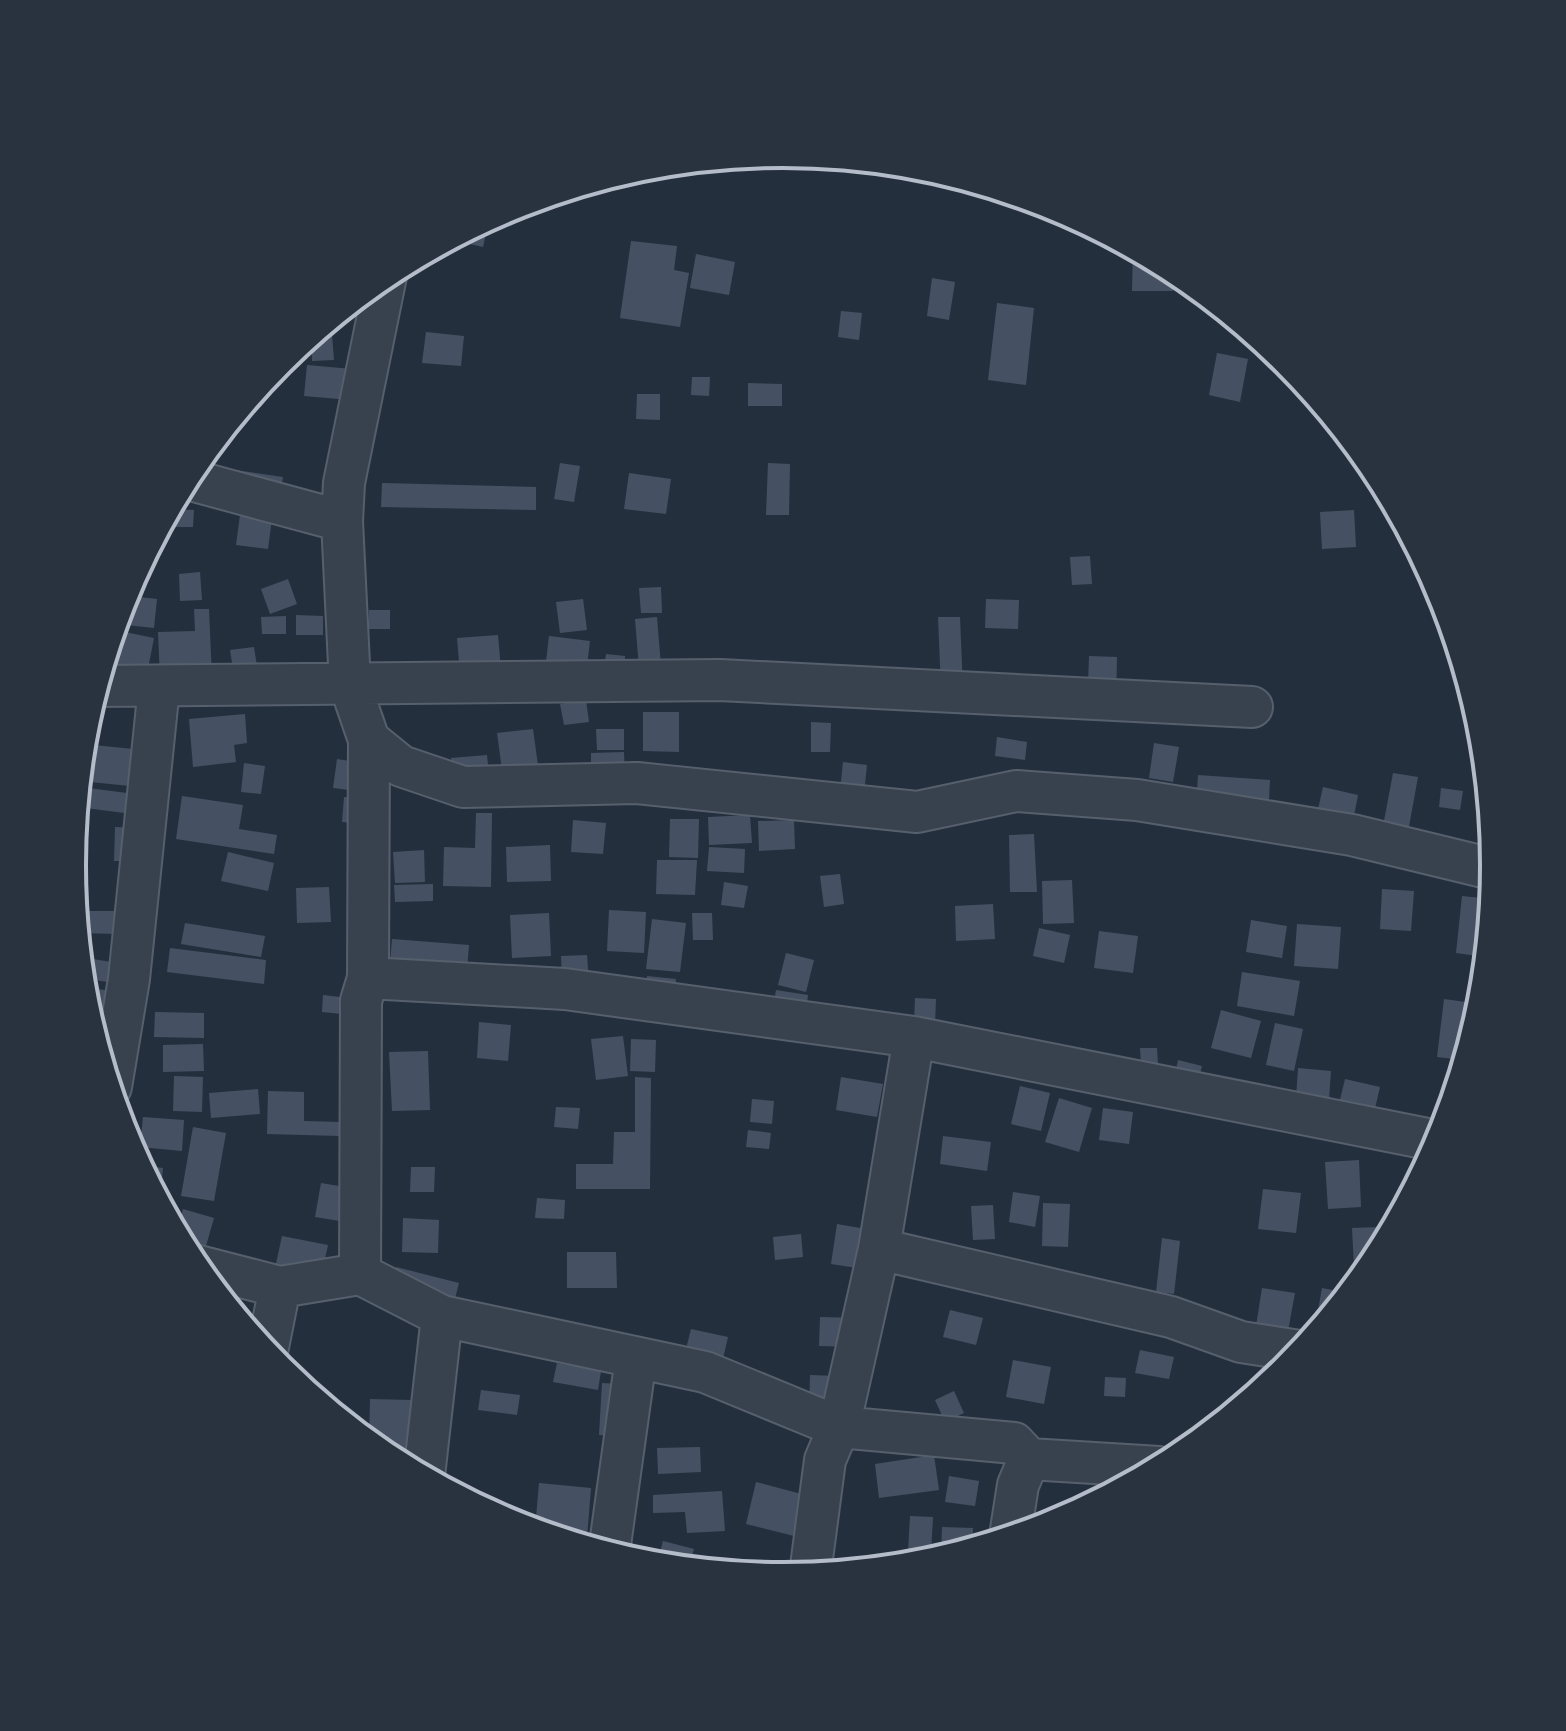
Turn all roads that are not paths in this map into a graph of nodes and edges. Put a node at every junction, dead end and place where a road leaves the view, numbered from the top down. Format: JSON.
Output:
{"nodes":[{"id":1,"x":377,"y":300,"type":"edge"},
{"id":2,"x":200,"y":483,"type":"edge"},
{"id":3,"x":342,"y":521,"type":"junction"},
{"id":4,"x":350,"y":685,"type":"junction"},
{"id":5,"x":110,"y":686,"type":"edge"},
{"id":6,"x":159,"y":687,"type":"junction"},
{"id":7,"x":1252,"y":707,"type":"dead end"},
{"id":8,"x":369,"y":740,"type":"junction"},
{"id":9,"x":1480,"y":866,"type":"edge"},
{"id":10,"x":368,"y":978,"type":"junction"},
{"id":11,"x":914,"y":1037,"type":"junction"},
{"id":12,"x":115,"y":1063,"type":"edge"},
{"id":13,"x":1424,"y":1138,"type":"edge"},
{"id":14,"x":879,"y":1249,"type":"junction"},
{"id":15,"x":216,"y":1270,"type":"edge"},
{"id":16,"x":360,"y":1274,"type":"junction"},
{"id":17,"x":280,"y":1287,"type":"junction"},
{"id":18,"x":442,"y":1316,"type":"junction"},
{"id":19,"x":270,"y":1337,"type":"edge"},
{"id":20,"x":1285,"y":1349,"type":"edge"},
{"id":21,"x":636,"y":1358,"type":"junction"},
{"id":22,"x":839,"y":1427,"type":"junction"},
{"id":23,"x":1029,"y":1459,"type":"junction"},
{"id":24,"x":425,"y":1464,"type":"edge"},
{"id":25,"x":1136,"y":1466,"type":"edge"},
{"id":26,"x":1012,"y":1524,"type":"edge"},
{"id":27,"x":611,"y":1541,"type":"edge"},
{"id":28,"x":812,"y":1561,"type":"edge"}],
"edges":[{"from":1,"to":3,"type":"street"},
{"from":2,"to":3,"type":"street"},
{"from":3,"to":4,"type":"street"},
{"from":4,"to":6,"type":"street"},
{"from":4,"to":7,"type":"street"},
{"from":4,"to":8,"type":"street"},
{"from":5,"to":6,"type":"street"},
{"from":6,"to":12,"type":"street"},
{"from":8,"to":9,"type":"street"},
{"from":8,"to":10,"type":"street"},
{"from":10,"to":11,"type":"street"},
{"from":10,"to":16,"type":"street"},
{"from":11,"to":13,"type":"street"},
{"from":11,"to":14,"type":"street"},
{"from":14,"to":20,"type":"street"},
{"from":14,"to":22,"type":"street"},
{"from":15,"to":17,"type":"street"},
{"from":16,"to":17,"type":"street"},
{"from":16,"to":18,"type":"street"},
{"from":17,"to":19,"type":"street"},
{"from":18,"to":21,"type":"street"},
{"from":18,"to":24,"type":"street"},
{"from":21,"to":22,"type":"street"},
{"from":21,"to":27,"type":"street"},
{"from":22,"to":23,"type":"street"},
{"from":22,"to":28,"type":"street"},
{"from":23,"to":25,"type":"street"},
{"from":23,"to":26,"type":"street"}]}
